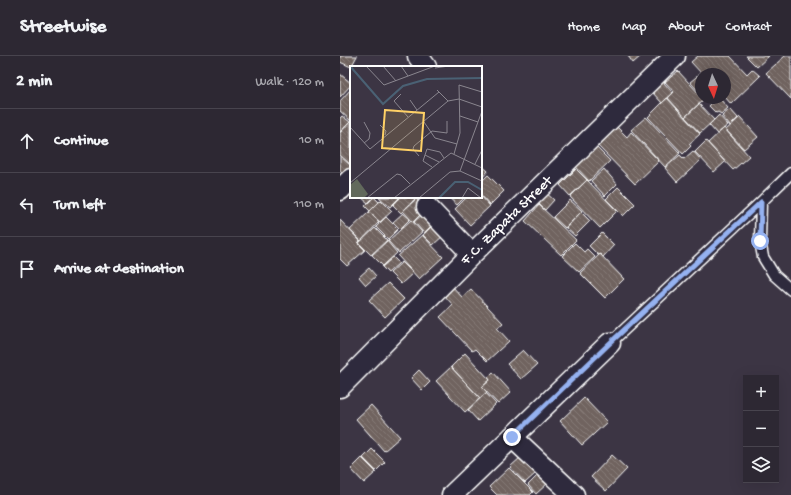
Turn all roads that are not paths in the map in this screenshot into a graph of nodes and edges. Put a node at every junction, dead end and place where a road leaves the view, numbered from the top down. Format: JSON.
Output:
{"nodes":[{"id":1,"x":418,"y":56,"type":"edge"},
{"id":2,"x":675,"y":56,"type":"edge"},
{"id":3,"x":425,"y":66,"type":"edge"},
{"id":4,"x":791,"y":173,"type":"edge"},
{"id":5,"x":350,"y":180,"type":"edge"},
{"id":6,"x":340,"y":190,"type":"edge"},
{"id":7,"x":761,"y":202,"type":"junction"},
{"id":8,"x":427,"y":207,"type":"dead end"},
{"id":9,"x":472,"y":254,"type":"junction"},
{"id":10,"x":791,"y":290,"type":"edge"},
{"id":11,"x":610,"y":343,"type":"joint"},
{"id":12,"x":340,"y":387,"type":"edge"},
{"id":13,"x":512,"y":437,"type":"junction"},
{"id":14,"x":452,"y":495,"type":"edge"},
{"id":15,"x":574,"y":495,"type":"edge"}],
"edges":[{"from":1,"to":3,"type":"street"},
{"from":2,"to":9,"type":"street","name":"F.C. Zapata Street"},
{"from":4,"to":7,"type":"lane"},
{"from":5,"to":6,"type":"street"},
{"from":7,"to":10,"type":"lane"},
{"from":7,"to":11,"type":"lane"},
{"from":8,"to":9,"type":"street"},
{"from":9,"to":12,"type":"street","name":"F.C. Zapata Street"},
{"from":11,"to":13,"type":"street"},
{"from":13,"to":14,"type":"street"},
{"from":13,"to":15,"type":"street"}]}
